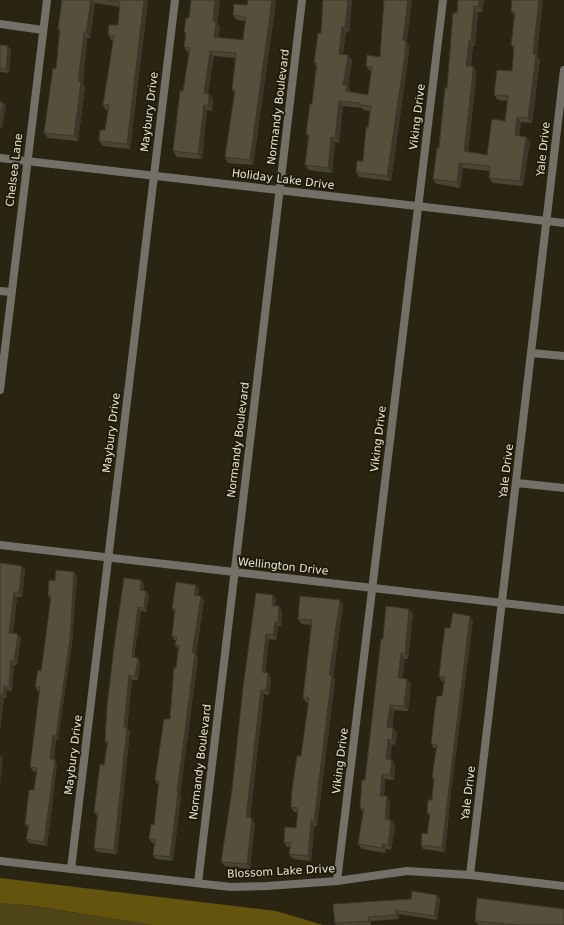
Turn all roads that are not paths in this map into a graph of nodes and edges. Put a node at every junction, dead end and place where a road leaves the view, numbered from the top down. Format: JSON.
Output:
{"nodes":[{"id":1,"x":47,"y":0,"type":"edge"},
{"id":2,"x":175,"y":0,"type":"edge"},
{"id":3,"x":302,"y":0,"type":"edge"},
{"id":4,"x":443,"y":0,"type":"edge"},
{"id":5,"x":0,"y":24,"type":"edge"},
{"id":6,"x":43,"y":30,"type":"junction"},
{"id":7,"x":564,"y":70,"type":"edge"},
{"id":8,"x":563,"y":91,"type":"edge"},
{"id":9,"x":0,"y":158,"type":"edge"},
{"id":10,"x":27,"y":161,"type":"junction"},
{"id":11,"x":154,"y":176,"type":"junction"},
{"id":12,"x":280,"y":190,"type":"junction"},
{"id":13,"x":418,"y":206,"type":"junction"},
{"id":14,"x":547,"y":221,"type":"junction"},
{"id":15,"x":564,"y":223,"type":"edge"},
{"id":16,"x":0,"y":291,"type":"edge"},
{"id":17,"x":12,"y":292,"type":"junction"},
{"id":18,"x":532,"y":353,"type":"junction"},
{"id":19,"x":564,"y":356,"type":"edge"},
{"id":20,"x":0,"y":390,"type":"edge"},
{"id":21,"x":517,"y":483,"type":"junction"},
{"id":22,"x":564,"y":488,"type":"edge"},
{"id":23,"x":0,"y":545,"type":"edge"},
{"id":24,"x":108,"y":558,"type":"junction"},
{"id":25,"x":234,"y":572,"type":"junction"},
{"id":26,"x":372,"y":588,"type":"junction"},
{"id":27,"x":503,"y":602,"type":"junction"},
{"id":28,"x":564,"y":610,"type":"edge"},
{"id":29,"x":0,"y":861,"type":"edge"},
{"id":30,"x":71,"y":869,"type":"junction"},
{"id":31,"x":470,"y":875,"type":"junction"},
{"id":32,"x":337,"y":881,"type":"junction"},
{"id":33,"x":198,"y":883,"type":"junction"},
{"id":34,"x":564,"y":886,"type":"edge"}],
"edges":[{"from":1,"to":6,"type":"street","name":"Chelsea Lane"},
{"from":2,"to":11,"type":"street","name":"Maybury Drive"},
{"from":3,"to":12,"type":"street","name":"Normandy Boulevard"},
{"from":4,"to":13,"type":"street","name":"Viking Drive"},
{"from":5,"to":6,"type":"street"},
{"from":6,"to":10,"type":"street","name":"Chelsea Lane"},
{"from":7,"to":8,"type":"street","name":"Yale Drive"},
{"from":8,"to":14,"type":"street","name":"Yale Drive"},
{"from":9,"to":10,"type":"street","name":"Holiday Lake Drive"},
{"from":10,"to":11,"type":"street","name":"Holiday Lake Drive"},
{"from":10,"to":17,"type":"street","name":"Chelsea Lane"},
{"from":11,"to":12,"type":"street","name":"Holiday Lake Drive"},
{"from":11,"to":24,"type":"street","name":"Maybury Drive"},
{"from":12,"to":13,"type":"street","name":"Holiday Lake Drive"},
{"from":12,"to":25,"type":"street","name":"Normandy Boulevard"},
{"from":13,"to":14,"type":"street","name":"Holiday Lake Drive"},
{"from":13,"to":26,"type":"street","name":"Viking Drive"},
{"from":14,"to":15,"type":"street","name":"Holiday Lake Drive"},
{"from":14,"to":18,"type":"street","name":"Yale Drive"},
{"from":16,"to":17,"type":"street"},
{"from":17,"to":20,"type":"street","name":"Chelsea Lane"},
{"from":18,"to":19,"type":"street"},
{"from":18,"to":21,"type":"street","name":"Yale Drive"},
{"from":21,"to":22,"type":"street"},
{"from":21,"to":27,"type":"street","name":"Yale Drive"},
{"from":23,"to":24,"type":"street","name":"Wellington Drive"},
{"from":24,"to":25,"type":"street","name":"Wellington Drive"},
{"from":24,"to":30,"type":"street","name":"Maybury Drive"},
{"from":25,"to":26,"type":"street","name":"Wellington Drive"},
{"from":25,"to":33,"type":"street","name":"Normandy Boulevard"},
{"from":26,"to":27,"type":"street","name":"Wellington Drive"},
{"from":26,"to":32,"type":"street","name":"Viking Drive"},
{"from":27,"to":28,"type":"street","name":"Wellington Drive"},
{"from":27,"to":31,"type":"street","name":"Yale Drive"},
{"from":29,"to":30,"type":"street","name":"Blossom Lake Drive"},
{"from":30,"to":33,"type":"street","name":"Blossom Lake Drive"},
{"from":31,"to":32,"type":"street","name":"Blossom Lake Drive"},
{"from":31,"to":34,"type":"street","name":"Blossom Lake Drive"},
{"from":32,"to":33,"type":"street","name":"Blossom Lake Drive"}]}
